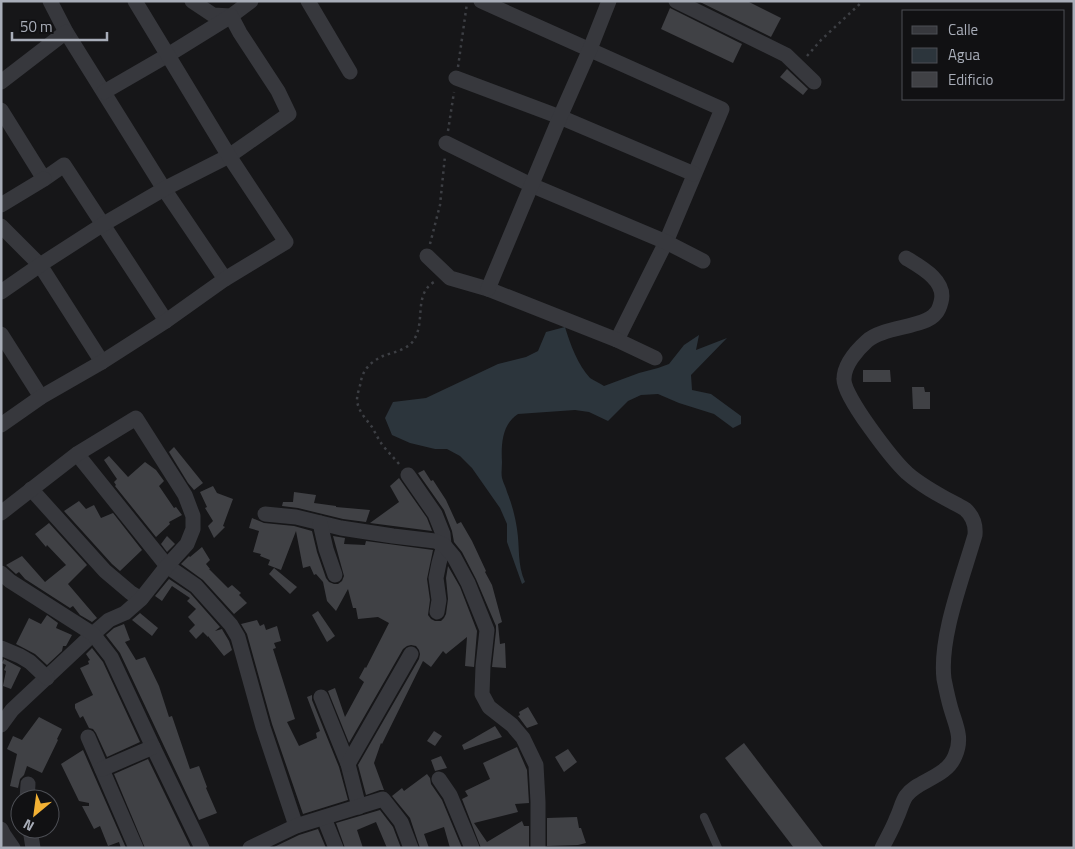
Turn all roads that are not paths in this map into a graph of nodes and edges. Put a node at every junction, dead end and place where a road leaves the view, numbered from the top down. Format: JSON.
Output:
{"nodes":[{"id":1,"x":50,"y":1,"type":"edge"},
{"id":2,"x":135,"y":1,"type":"edge"},
{"id":3,"x":192,"y":1,"type":"edge"},
{"id":4,"x":250,"y":1,"type":"edge"},
{"id":5,"x":308,"y":1,"type":"edge"},
{"id":6,"x":481,"y":1,"type":"edge"},
{"id":7,"x":608,"y":1,"type":"edge"},
{"id":8,"x":676,"y":1,"type":"edge"},
{"id":9,"x":231,"y":16,"type":"junction"},
{"id":10,"x":66,"y":32,"type":"junction"},
{"id":11,"x":590,"y":49,"type":"junction"},
{"id":12,"x":168,"y":55,"type":"junction"},
{"id":13,"x":350,"y":72,"type":"dead end"},
{"id":14,"x":456,"y":78,"type":"dead end"},
{"id":15,"x":1,"y":82,"type":"edge"},
{"id":16,"x":814,"y":82,"type":"dead end"},
{"id":17,"x":104,"y":92,"type":"junction"},
{"id":18,"x":1,"y":110,"type":"edge"},
{"id":19,"x":560,"y":117,"type":"junction"},
{"id":20,"x":446,"y":143,"type":"dead end"},
{"id":21,"x":229,"y":156,"type":"junction"},
{"id":22,"x":694,"y":174,"type":"junction"},
{"id":23,"x":44,"y":179,"type":"junction"},
{"id":24,"x":531,"y":185,"type":"junction"},
{"id":25,"x":164,"y":189,"type":"junction"},
{"id":26,"x":1,"y":205,"type":"edge"},
{"id":27,"x":102,"y":225,"type":"junction"},
{"id":28,"x":1,"y":226,"type":"edge"},
{"id":29,"x":666,"y":242,"type":"junction"},
{"id":30,"x":427,"y":256,"type":"dead end"},
{"id":31,"x":906,"y":258,"type":"dead end"},
{"id":32,"x":703,"y":261,"type":"dead end"},
{"id":33,"x":40,"y":264,"type":"junction"},
{"id":34,"x":225,"y":280,"type":"junction"},
{"id":35,"x":488,"y":289,"type":"junction"},
{"id":36,"x":1,"y":292,"type":"edge"},
{"id":37,"x":166,"y":321,"type":"junction"},
{"id":38,"x":1,"y":334,"type":"edge"},
{"id":39,"x":618,"y":340,"type":"junction"},
{"id":40,"x":655,"y":358,"type":"dead end"},
{"id":41,"x":102,"y":362,"type":"junction"},
{"id":42,"x":41,"y":398,"type":"junction"},
{"id":43,"x":1,"y":425,"type":"edge"},
{"id":44,"x":77,"y":454,"type":"junction"},
{"id":45,"x":408,"y":476,"type":"road end"},
{"id":46,"x":31,"y":490,"type":"junction"},
{"id":47,"x":1,"y":513,"type":"edge"},
{"id":48,"x":265,"y":514,"type":"dead end"},
{"id":49,"x":320,"y":523,"type":"junction"},
{"id":50,"x":444,"y":545,"type":"junction"},
{"id":51,"x":167,"y":566,"type":"junction"},
{"id":52,"x":1,"y":573,"type":"edge"},
{"id":53,"x":335,"y":575,"type":"dead end"},
{"id":54,"x":141,"y":599,"type":"junction"},
{"id":55,"x":437,"y":612,"type":"dead end"},
{"id":56,"x":93,"y":634,"type":"junction"},
{"id":57,"x":1,"y":648,"type":"edge"},
{"id":58,"x":411,"y":654,"type":"dead end"},
{"id":59,"x":47,"y":678,"type":"junction"},
{"id":60,"x":321,"y":697,"type":"dead end"},
{"id":61,"x":1,"y":725,"type":"edge"},
{"id":62,"x":88,"y":737,"type":"dead end"},
{"id":63,"x":153,"y":747,"type":"junction"},
{"id":64,"x":348,"y":764,"type":"junction"},
{"id":65,"x":102,"y":769,"type":"junction"},
{"id":66,"x":439,"y":779,"type":"dead end"},
{"id":67,"x":359,"y":807,"type":"junction"},
{"id":68,"x":704,"y":817,"type":"dead end"},
{"id":69,"x":324,"y":818,"type":"junction"},
{"id":70,"x":296,"y":826,"type":"junction"},
{"id":71,"x":1,"y":829,"type":"edge"},
{"id":72,"x":269,"y":844,"type":"edge"},
{"id":73,"x":13,"y":848,"type":"edge"},
{"id":74,"x":136,"y":848,"type":"edge"},
{"id":75,"x":202,"y":848,"type":"edge"},
{"id":76,"x":250,"y":848,"type":"edge"},
{"id":77,"x":336,"y":848,"type":"edge"},
{"id":78,"x":411,"y":848,"type":"edge"},
{"id":79,"x":472,"y":848,"type":"edge"},
{"id":80,"x":538,"y":848,"type":"edge"},
{"id":81,"x":718,"y":848,"type":"edge"},
{"id":82,"x":882,"y":848,"type":"edge"}],
"edges":[{"from":1,"to":10,"type":"street"},
{"from":2,"to":12,"type":"street"},
{"from":3,"to":9,"type":"street"},
{"from":4,"to":9,"type":"street"},
{"from":5,"to":13,"type":"street"},
{"from":6,"to":11,"type":"street"},
{"from":7,"to":11,"type":"street"},
{"from":8,"to":16,"type":"street"},
{"from":9,"to":12,"type":"street"},
{"from":9,"to":21,"type":"street"},
{"from":10,"to":15,"type":"street"},
{"from":10,"to":17,"type":"street"},
{"from":11,"to":19,"type":"street"},
{"from":11,"to":22,"type":"street"},
{"from":12,"to":17,"type":"street"},
{"from":12,"to":21,"type":"street"},
{"from":14,"to":19,"type":"street"},
{"from":17,"to":25,"type":"street"},
{"from":18,"to":23,"type":"street"},
{"from":19,"to":22,"type":"street"},
{"from":19,"to":24,"type":"street"},
{"from":20,"to":24,"type":"street"},
{"from":21,"to":25,"type":"street"},
{"from":21,"to":34,"type":"street"},
{"from":22,"to":29,"type":"street"},
{"from":23,"to":26,"type":"street"},
{"from":23,"to":27,"type":"street"},
{"from":24,"to":29,"type":"street"},
{"from":24,"to":35,"type":"street"},
{"from":25,"to":27,"type":"street"},
{"from":25,"to":34,"type":"street"},
{"from":27,"to":33,"type":"street"},
{"from":27,"to":37,"type":"street"},
{"from":28,"to":33,"type":"street"},
{"from":29,"to":32,"type":"street"},
{"from":29,"to":39,"type":"street"},
{"from":30,"to":35,"type":"street"},
{"from":31,"to":82,"type":"street"},
{"from":33,"to":36,"type":"street"},
{"from":33,"to":41,"type":"street"},
{"from":34,"to":37,"type":"street"},
{"from":35,"to":39,"type":"street"},
{"from":37,"to":41,"type":"street"},
{"from":38,"to":42,"type":"street"},
{"from":39,"to":40,"type":"street"},
{"from":41,"to":42,"type":"street"},
{"from":42,"to":43,"type":"street"},
{"from":44,"to":46,"type":"street"},
{"from":44,"to":51,"type":"street"},
{"from":44,"to":51,"type":"street"},
{"from":45,"to":50,"type":"street"},
{"from":46,"to":47,"type":"street"},
{"from":46,"to":54,"type":"street"},
{"from":48,"to":49,"type":"street"},
{"from":49,"to":50,"type":"street"},
{"from":49,"to":53,"type":"street"},
{"from":50,"to":55,"type":"street"},
{"from":50,"to":80,"type":"street"},
{"from":51,"to":54,"type":"street"},
{"from":51,"to":70,"type":"street"},
{"from":52,"to":56,"type":"street"},
{"from":54,"to":56,"type":"street"},
{"from":56,"to":59,"type":"street"},
{"from":56,"to":63,"type":"street"},
{"from":57,"to":59,"type":"street"},
{"from":58,"to":64,"type":"street"},
{"from":59,"to":61,"type":"street"},
{"from":60,"to":64,"type":"street"},
{"from":62,"to":65,"type":"street"},
{"from":63,"to":65,"type":"street"},
{"from":63,"to":75,"type":"street"},
{"from":64,"to":67,"type":"street"},
{"from":65,"to":74,"type":"street"},
{"from":66,"to":79,"type":"street"},
{"from":67,"to":69,"type":"street"},
{"from":67,"to":78,"type":"street"},
{"from":68,"to":81,"type":"lane"},
{"from":69,"to":70,"type":"street"},
{"from":69,"to":77,"type":"street"},
{"from":70,"to":72,"type":"street"},
{"from":71,"to":73,"type":"street"},
{"from":72,"to":76,"type":"street"}]}
